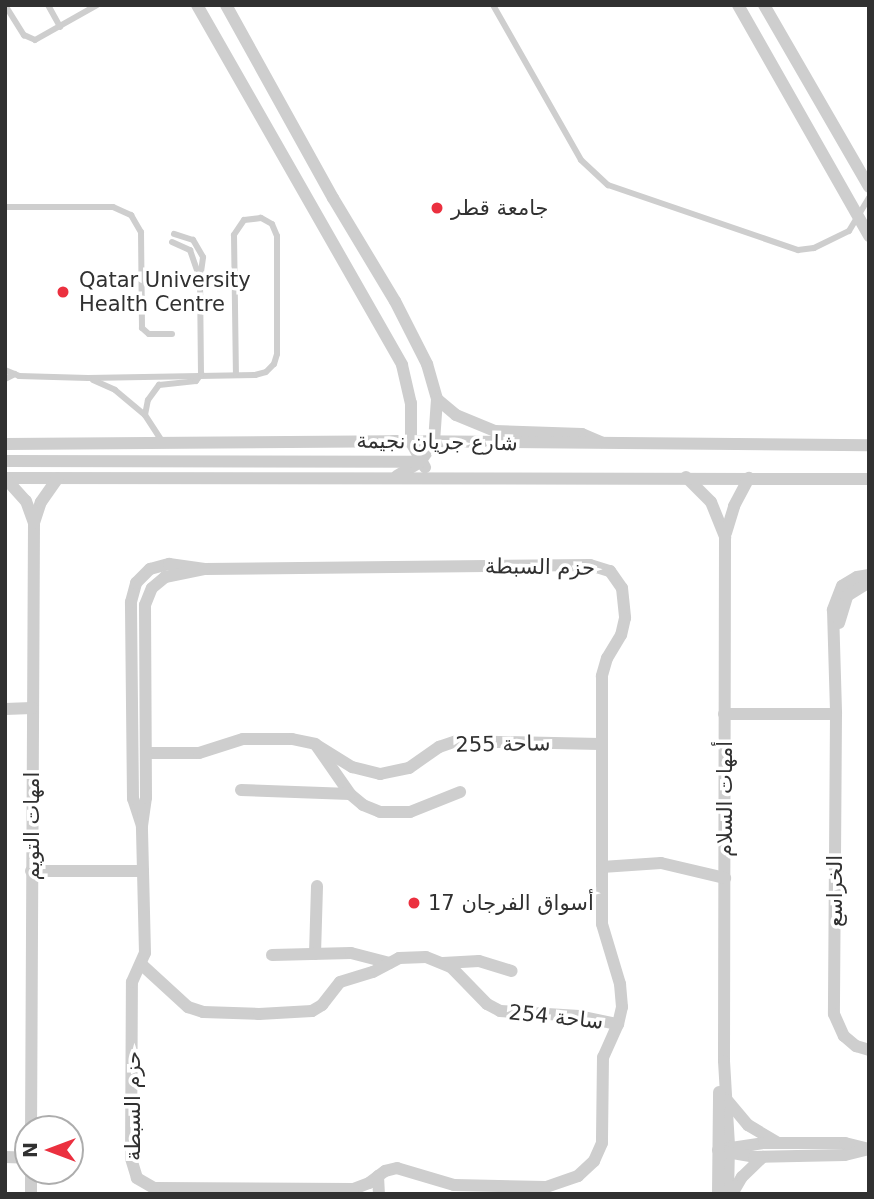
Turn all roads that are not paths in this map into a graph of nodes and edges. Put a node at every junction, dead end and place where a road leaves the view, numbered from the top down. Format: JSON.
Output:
{"nodes":[{"id":1,"x":5,"y":5,"type":"edge"},
{"id":2,"x":48,"y":5,"type":"edge"},
{"id":3,"x":96,"y":5,"type":"edge"},
{"id":4,"x":197,"y":5,"type":"edge"},
{"id":5,"x":226,"y":5,"type":"edge"},
{"id":6,"x":492,"y":5,"type":"edge"},
{"id":7,"x":738,"y":5,"type":"edge"},
{"id":8,"x":766,"y":8,"type":"edge"},
{"id":9,"x":748,"y":23,"type":"junction"},
{"id":10,"x":60,"y":27,"type":"junction"},
{"id":11,"x":869,"y":187,"type":"edge"},
{"id":12,"x":333,"y":198,"type":"junction"},
{"id":13,"x":869,"y":198,"type":"edge"},
{"id":14,"x":5,"y":207,"type":"edge"},
{"id":15,"x":312,"y":210,"type":"junction"},
{"id":16,"x":858,"y":218,"type":"junction"},
{"id":17,"x":174,"y":234,"type":"dead end"},
{"id":18,"x":869,"y":236,"type":"edge"},
{"id":19,"x":172,"y":242,"type":"dead end"},
{"id":20,"x":200,"y":279,"type":"junction"},
{"id":21,"x":172,"y":334,"type":"dead end"},
{"id":22,"x":5,"y":370,"type":"edge"},
{"id":23,"x":15,"y":374,"type":"junction"},
{"id":24,"x":201,"y":374,"type":"junction"},
{"id":25,"x":236,"y":374,"type":"junction"},
{"id":26,"x":88,"y":378,"type":"junction"},
{"id":27,"x":5,"y":379,"type":"edge"},
{"id":28,"x":436,"y":398,"type":"junction"},
{"id":29,"x":145,"y":415,"type":"junction"},
{"id":30,"x":411,"y":442,"type":"junction"},
{"id":31,"x":434,"y":442,"type":"junction"},
{"id":32,"x":163,"y":443,"type":"junction"},
{"id":33,"x":5,"y":444,"type":"edge"},
{"id":34,"x":604,"y":444,"type":"junction"},
{"id":35,"x":869,"y":445,"type":"edge"},
{"id":36,"x":5,"y":461,"type":"edge"},
{"id":37,"x":420,"y":462,"type":"junction"},
{"id":38,"x":686,"y":477,"type":"junction"},
{"id":39,"x":5,"y":478,"type":"edge"},
{"id":40,"x":58,"y":478,"type":"junction"},
{"id":41,"x":392,"y":478,"type":"junction"},
{"id":42,"x":443,"y":478,"type":"junction"},
{"id":43,"x":749,"y":478,"type":"junction"},
{"id":44,"x":869,"y":479,"type":"edge"},
{"id":45,"x":34,"y":523,"type":"junction"},
{"id":46,"x":725,"y":537,"type":"junction"},
{"id":47,"x":205,"y":569,"type":"junction"},
{"id":48,"x":869,"y":575,"type":"edge"},
{"id":49,"x":869,"y":582,"type":"edge"},
{"id":50,"x":133,"y":592,"type":"junction"},
{"id":51,"x":148,"y":596,"type":"junction"},
{"id":52,"x":835,"y":641,"type":"junction"},
{"id":53,"x":145,"y":671,"type":"junction"},
{"id":54,"x":131,"y":672,"type":"junction"},
{"id":55,"x":32,"y":708,"type":"junction"},
{"id":56,"x":5,"y":709,"type":"edge"},
{"id":57,"x":724,"y":714,"type":"junction"},
{"id":58,"x":836,"y":714,"type":"junction"},
{"id":59,"x":139,"y":725,"type":"junction"},
{"id":60,"x":316,"y":744,"type":"junction"},
{"id":61,"x":600,"y":744,"type":"junction"},
{"id":62,"x":146,"y":753,"type":"junction"},
{"id":63,"x":241,"y":790,"type":"dead end"},
{"id":64,"x":460,"y":792,"type":"dead end"},
{"id":65,"x":350,"y":794,"type":"junction"},
{"id":66,"x":142,"y":826,"type":"junction"},
{"id":67,"x":602,"y":867,"type":"junction"},
{"id":68,"x":31,"y":871,"type":"junction"},
{"id":69,"x":144,"y":871,"type":"junction"},
{"id":70,"x":725,"y":878,"type":"junction"},
{"id":71,"x":317,"y":886,"type":"dead end"},
{"id":72,"x":316,"y":954,"type":"junction"},
{"id":73,"x":272,"y":955,"type":"dead end"},
{"id":74,"x":390,"y":963,"type":"junction"},
{"id":75,"x":443,"y":963,"type":"junction"},
{"id":76,"x":141,"y":964,"type":"junction"},
{"id":77,"x":512,"y":971,"type":"dead end"},
{"id":78,"x":618,"y":1024,"type":"junction"},
{"id":79,"x":869,"y":1050,"type":"edge"},
{"id":80,"x":724,"y":1061,"type":"junction"},
{"id":81,"x":727,"y":1100,"type":"junction"},
{"id":82,"x":31,"y":1115,"type":"edge"},
{"id":83,"x":776,"y":1143,"type":"junction"},
{"id":84,"x":725,"y":1150,"type":"junction"},
{"id":85,"x":763,"y":1157,"type":"junction"},
{"id":86,"x":378,"y":1175,"type":"junction"},
{"id":87,"x":379,"y":1194,"type":"edge"},
{"id":88,"x":718,"y":1194,"type":"edge"},
{"id":89,"x":730,"y":1194,"type":"edge"}],
"edges":[{"from":1,"to":10,"type":"lane"},
{"from":2,"to":10,"type":"lane"},
{"from":3,"to":10,"type":"lane"},
{"from":4,"to":15,"type":"street"},
{"from":5,"to":12,"type":"street"},
{"from":6,"to":16,"type":"lane"},
{"from":7,"to":9,"type":"street"},
{"from":8,"to":9,"type":"street"},
{"from":8,"to":11,"type":"street"},
{"from":9,"to":16,"type":"street"},
{"from":12,"to":15,"type":"street"},
{"from":12,"to":28,"type":"street"},
{"from":13,"to":16,"type":"lane"},
{"from":14,"to":21,"type":"lane"},
{"from":15,"to":30,"type":"street"},
{"from":16,"to":18,"type":"street"},
{"from":17,"to":20,"type":"lane"},
{"from":19,"to":20,"type":"lane"},
{"from":20,"to":24,"type":"lane"},
{"from":22,"to":23,"type":"lane"},
{"from":23,"to":26,"type":"lane"},
{"from":23,"to":27,"type":"lane"},
{"from":24,"to":25,"type":"lane"},
{"from":24,"to":26,"type":"lane"},
{"from":24,"to":29,"type":"lane"},
{"from":25,"to":25,"type":"lane"},
{"from":26,"to":29,"type":"lane"},
{"from":28,"to":31,"type":"street"},
{"from":28,"to":34,"type":"street"},
{"from":29,"to":32,"type":"lane"},
{"from":30,"to":31,"type":"street","name":"شارع جريان نجيمة"},
{"from":30,"to":32,"type":"street","name":"شارع جريان نجيمة"},
{"from":30,"to":37,"type":"street"},
{"from":31,"to":34,"type":"street","name":"شارع جريان نجيمة"},
{"from":31,"to":37,"type":"street"},
{"from":32,"to":33,"type":"street","name":"شارع جريان نجيمة"},
{"from":34,"to":35,"type":"street","name":"شارع جريان نجيمة"},
{"from":36,"to":37,"type":"street"},
{"from":37,"to":41,"type":"street"},
{"from":37,"to":42,"type":"street"},
{"from":38,"to":42,"type":"street","name":"شارع جريان نجيمة"},
{"from":38,"to":43,"type":"street","name":"شارع جريان نجيمة"},
{"from":38,"to":46,"type":"street","name":"أمهات السلام"},
{"from":39,"to":40,"type":"street","name":"شارع جريان نجيمة"},
{"from":39,"to":45,"type":"street","name":"امهات التويم"},
{"from":40,"to":41,"type":"street","name":"شارع جريان نجيمة"},
{"from":40,"to":45,"type":"street","name":"امهات التويم"},
{"from":41,"to":42,"type":"street","name":"شارع جريان نجيمة"},
{"from":43,"to":44,"type":"street","name":"شارع جريان نجيمة"},
{"from":43,"to":46,"type":"street","name":"أمهات السلام"},
{"from":45,"to":55,"type":"street","name":"امهات التويم"},
{"from":46,"to":57,"type":"street","name":"أمهات السلام"},
{"from":47,"to":50,"type":"street","name":"حزم السبطة"},
{"from":47,"to":51,"type":"street","name":"حزم السبطة"},
{"from":47,"to":61,"type":"street","name":"حزم السبطة"},
{"from":48,"to":52,"type":"street","name":"الخراسع"},
{"from":49,"to":52,"type":"street","name":"الخراسع"},
{"from":50,"to":51,"type":"street"},
{"from":50,"to":54,"type":"street","name":"حزم السبطة"},
{"from":51,"to":53,"type":"street","name":"حزم السبطة"},
{"from":52,"to":58,"type":"street","name":"الخراسع"},
{"from":53,"to":54,"type":"street"},
{"from":53,"to":59,"type":"street","name":"حزم السبطة"},
{"from":54,"to":59,"type":"street","name":"حزم السبطة"},
{"from":55,"to":56,"type":"street"},
{"from":55,"to":68,"type":"street","name":"امهات التويم"},
{"from":57,"to":58,"type":"street"},
{"from":57,"to":70,"type":"street","name":"أمهات السلام"},
{"from":58,"to":79,"type":"street","name":"الخراسع"},
{"from":59,"to":62,"type":"street","name":"حزم السبطة"},
{"from":59,"to":66,"type":"street","name":"حزم السبطة"},
{"from":60,"to":61,"type":"street","name":"ساحة 255"},
{"from":60,"to":62,"type":"street"},
{"from":60,"to":65,"type":"street"},
{"from":61,"to":67,"type":"street","name":"حزم السبطة"},
{"from":62,"to":66,"type":"street","name":"حزم السبطة"},
{"from":63,"to":65,"type":"street"},
{"from":64,"to":65,"type":"street"},
{"from":66,"to":69,"type":"street","name":"حزم السبطة"},
{"from":67,"to":70,"type":"street"},
{"from":67,"to":78,"type":"street","name":"حزم السبطة"},
{"from":68,"to":69,"type":"street"},
{"from":68,"to":82,"type":"street","name":"امهات التويم"},
{"from":69,"to":76,"type":"street","name":"حزم السبطة"},
{"from":70,"to":80,"type":"street","name":"أمهات السلام"},
{"from":71,"to":72,"type":"street"},
{"from":72,"to":73,"type":"street"},
{"from":72,"to":74,"type":"street"},
{"from":74,"to":75,"type":"street","name":"ساحة 254"},
{"from":74,"to":76,"type":"street"},
{"from":75,"to":77,"type":"street"},
{"from":75,"to":78,"type":"street","name":"ساحة 254"},
{"from":76,"to":86,"type":"street","name":"حزم السبطة"},
{"from":78,"to":86,"type":"street","name":"حزم السبطة"},
{"from":80,"to":81,"type":"street","name":"أمهات السلام"},
{"from":80,"to":84,"type":"street","name":"أمهات السلام"},
{"from":81,"to":83,"type":"street"},
{"from":81,"to":84,"type":"street","name":"أمهات السلام"},
{"from":83,"to":84,"type":"street"},
{"from":83,"to":85,"type":"street"},
{"from":84,"to":85,"type":"street"},
{"from":84,"to":88,"type":"street","name":"أمهات السلام"},
{"from":84,"to":89,"type":"street","name":"أمهات السلام"},
{"from":85,"to":89,"type":"street"},
{"from":86,"to":87,"type":"street"}]}
